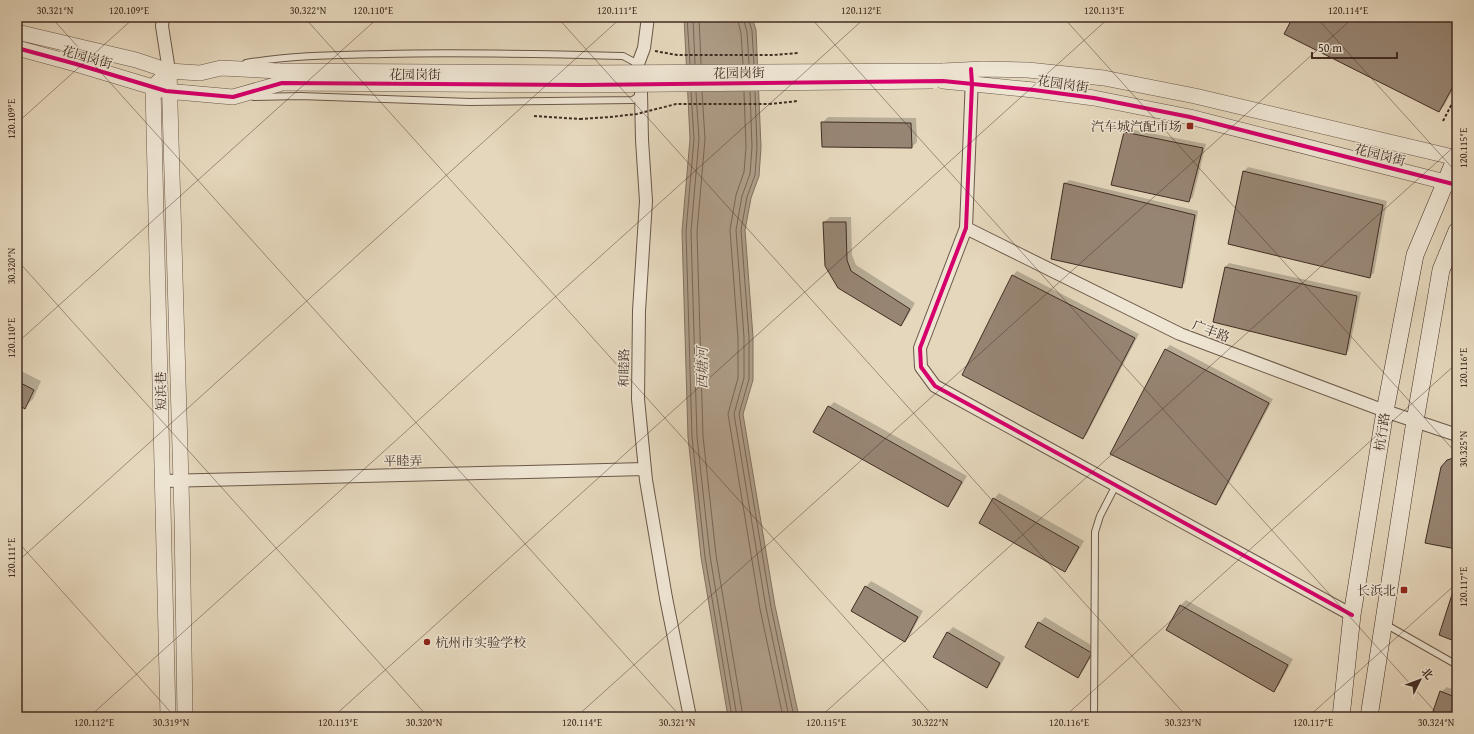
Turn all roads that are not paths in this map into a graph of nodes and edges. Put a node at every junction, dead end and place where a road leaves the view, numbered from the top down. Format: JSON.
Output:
{"nodes":[{"id":1,"x":163,"y":17,"type":"edge"},
{"id":2,"x":648,"y":17,"type":"edge"},
{"id":3,"x":17,"y":32,"type":"edge"},
{"id":4,"x":17,"y":48,"type":"edge"},
{"id":5,"x":638,"y":64,"type":"junction"},
{"id":6,"x":220,"y":68,"type":"junction"},
{"id":7,"x":169,"y":71,"type":"junction"},
{"id":8,"x":281,"y":77,"type":"junction"},
{"id":9,"x":972,"y":77,"type":"junction"},
{"id":10,"x":153,"y":87,"type":"junction"},
{"id":11,"x":170,"y":91,"type":"junction"},
{"id":12,"x":641,"y":93,"type":"junction"},
{"id":13,"x":233,"y":97,"type":"junction"},
{"id":14,"x":1457,"y":157,"type":"edge"},
{"id":15,"x":1451,"y":184,"type":"edge"},
{"id":16,"x":966,"y":228,"type":"junction"},
{"id":17,"x":1457,"y":231,"type":"edge"},
{"id":18,"x":1385,"y":411,"type":"junction"},
{"id":19,"x":1415,"y":421,"type":"junction"},
{"id":20,"x":1457,"y":435,"type":"edge"},
{"id":21,"x":645,"y":469,"type":"junction"},
{"id":22,"x":163,"y":480,"type":"junction"},
{"id":23,"x":181,"y":480,"type":"junction"},
{"id":24,"x":1116,"y":485,"type":"junction"},
{"id":25,"x":1352,"y":615,"type":"junction"},
{"id":26,"x":1383,"y":623,"type":"junction"},
{"id":27,"x":1457,"y":665,"type":"edge"},
{"id":28,"x":168,"y":717,"type":"edge"},
{"id":29,"x":185,"y":717,"type":"edge"},
{"id":30,"x":690,"y":717,"type":"edge"},
{"id":31,"x":1094,"y":717,"type":"edge"},
{"id":32,"x":1341,"y":717,"type":"edge"},
{"id":33,"x":1369,"y":717,"type":"edge"}],
"edges":[{"from":1,"to":7,"type":"street","name":"短浜巷"},
{"from":2,"to":5,"type":"street","name":"和睦路"},
{"from":3,"to":7,"type":"street","name":"花园岗街"},
{"from":4,"to":10,"type":"street","name":"花园岗街"},
{"from":5,"to":6,"type":"lane"},
{"from":5,"to":12,"type":"street","name":"和睦路"},
{"from":6,"to":7,"type":"street","name":"花园岗街"},
{"from":6,"to":8,"type":"street","name":"花园岗街"},
{"from":7,"to":10,"type":"street"},
{"from":7,"to":11,"type":"street","name":"短浜巷"},
{"from":8,"to":9,"type":"street","name":"花园岗街","bridge":true},
{"from":8,"to":13,"type":"street","name":"花园岗街"},
{"from":9,"to":14,"type":"street","name":"花园岗街"},
{"from":9,"to":15,"type":"street","name":"花园岗街"},
{"from":9,"to":16,"type":"street"},
{"from":10,"to":11,"type":"street","name":"花园岗街"},
{"from":10,"to":22,"type":"street","name":"短浜巷"},
{"from":11,"to":13,"type":"street","name":"花园岗街"},
{"from":11,"to":23,"type":"street","name":"短浜巷"},
{"from":12,"to":13,"type":"lane"},
{"from":12,"to":21,"type":"street","name":"和睦路"},
{"from":14,"to":15,"type":"main road","name":"杭行路"},
{"from":15,"to":18,"type":"main road","name":"杭行路"},
{"from":16,"to":18,"type":"street","name":"广丰路"},
{"from":16,"to":24,"type":"street"},
{"from":17,"to":19,"type":"main road"},
{"from":18,"to":19,"type":"street","name":"广丰路"},
{"from":18,"to":25,"type":"main road","name":"杭行路"},
{"from":19,"to":20,"type":"street","name":"广丰路"},
{"from":19,"to":26,"type":"main road"},
{"from":21,"to":23,"type":"street","name":"平睦弄"},
{"from":21,"to":30,"type":"street","name":"和睦路"},
{"from":22,"to":23,"type":"street","name":"平睦弄"},
{"from":22,"to":28,"type":"street","name":"短浜巷"},
{"from":23,"to":29,"type":"street","name":"短浜巷"},
{"from":24,"to":25,"type":"street"},
{"from":24,"to":31,"type":"lane"},
{"from":25,"to":32,"type":"main road","name":"杭行路"},
{"from":26,"to":27,"type":"lane"},
{"from":26,"to":33,"type":"main road"}]}
